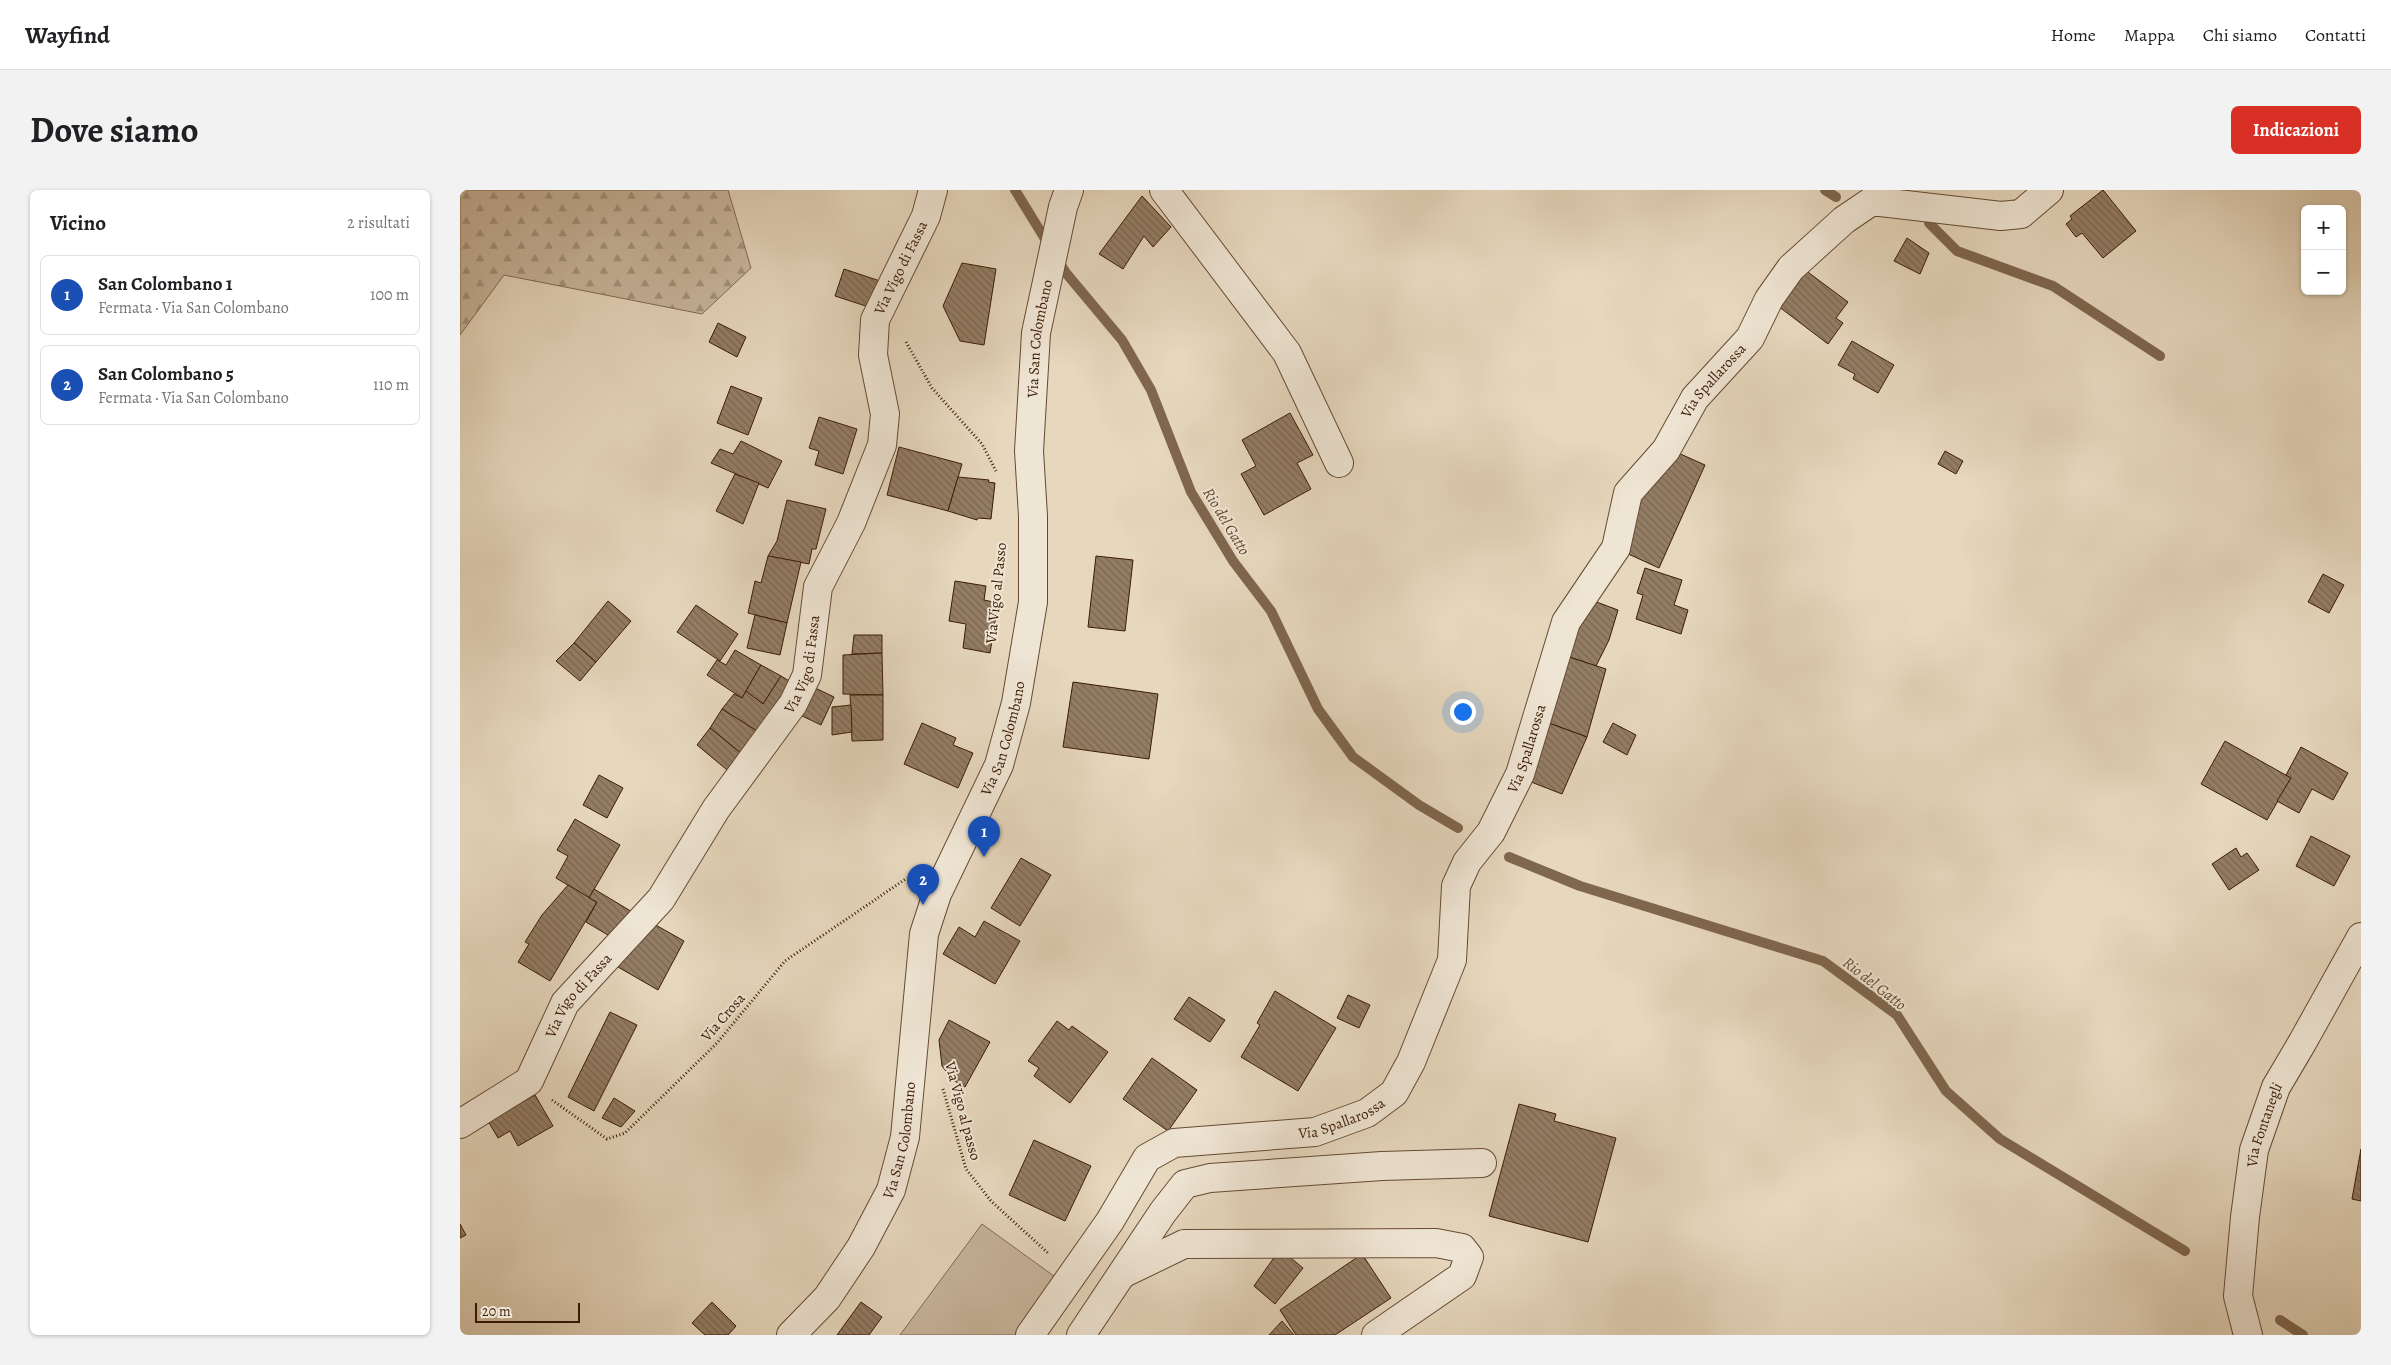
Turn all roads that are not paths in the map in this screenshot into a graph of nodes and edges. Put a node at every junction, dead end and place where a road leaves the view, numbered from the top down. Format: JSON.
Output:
{"nodes":[{"id":1,"x":934,"y":190,"type":"edge"},
{"id":2,"x":1069,"y":190,"type":"edge"},
{"id":3,"x":1164,"y":190,"type":"edge"},
{"id":4,"x":2049,"y":190,"type":"edge"},
{"id":5,"x":1339,"y":463,"type":"dead end"},
{"id":6,"x":2361,"y":937,"type":"edge"},
{"id":7,"x":460,"y":1124,"type":"edge"},
{"id":8,"x":1482,"y":1163,"type":"dead end"},
{"id":9,"x":1122,"y":1274,"type":"junction"},
{"id":10,"x":791,"y":1335,"type":"edge"},
{"id":11,"x":1030,"y":1335,"type":"edge"},
{"id":12,"x":1082,"y":1335,"type":"edge"},
{"id":13,"x":1376,"y":1335,"type":"edge"},
{"id":14,"x":2248,"y":1335,"type":"edge"}],
"edges":[{"from":1,"to":7,"type":"street","name":"Via Vigo di Fassa"},
{"from":2,"to":10,"type":"street","name":"Via San Colombano"},
{"from":3,"to":5,"type":"street"},
{"from":4,"to":11,"type":"street","name":"Via Spallarossa"},
{"from":6,"to":14,"type":"street","name":"Via Fontanegli"},
{"from":8,"to":9,"type":"street"},
{"from":9,"to":12,"type":"street"},
{"from":9,"to":13,"type":"street"}]}
